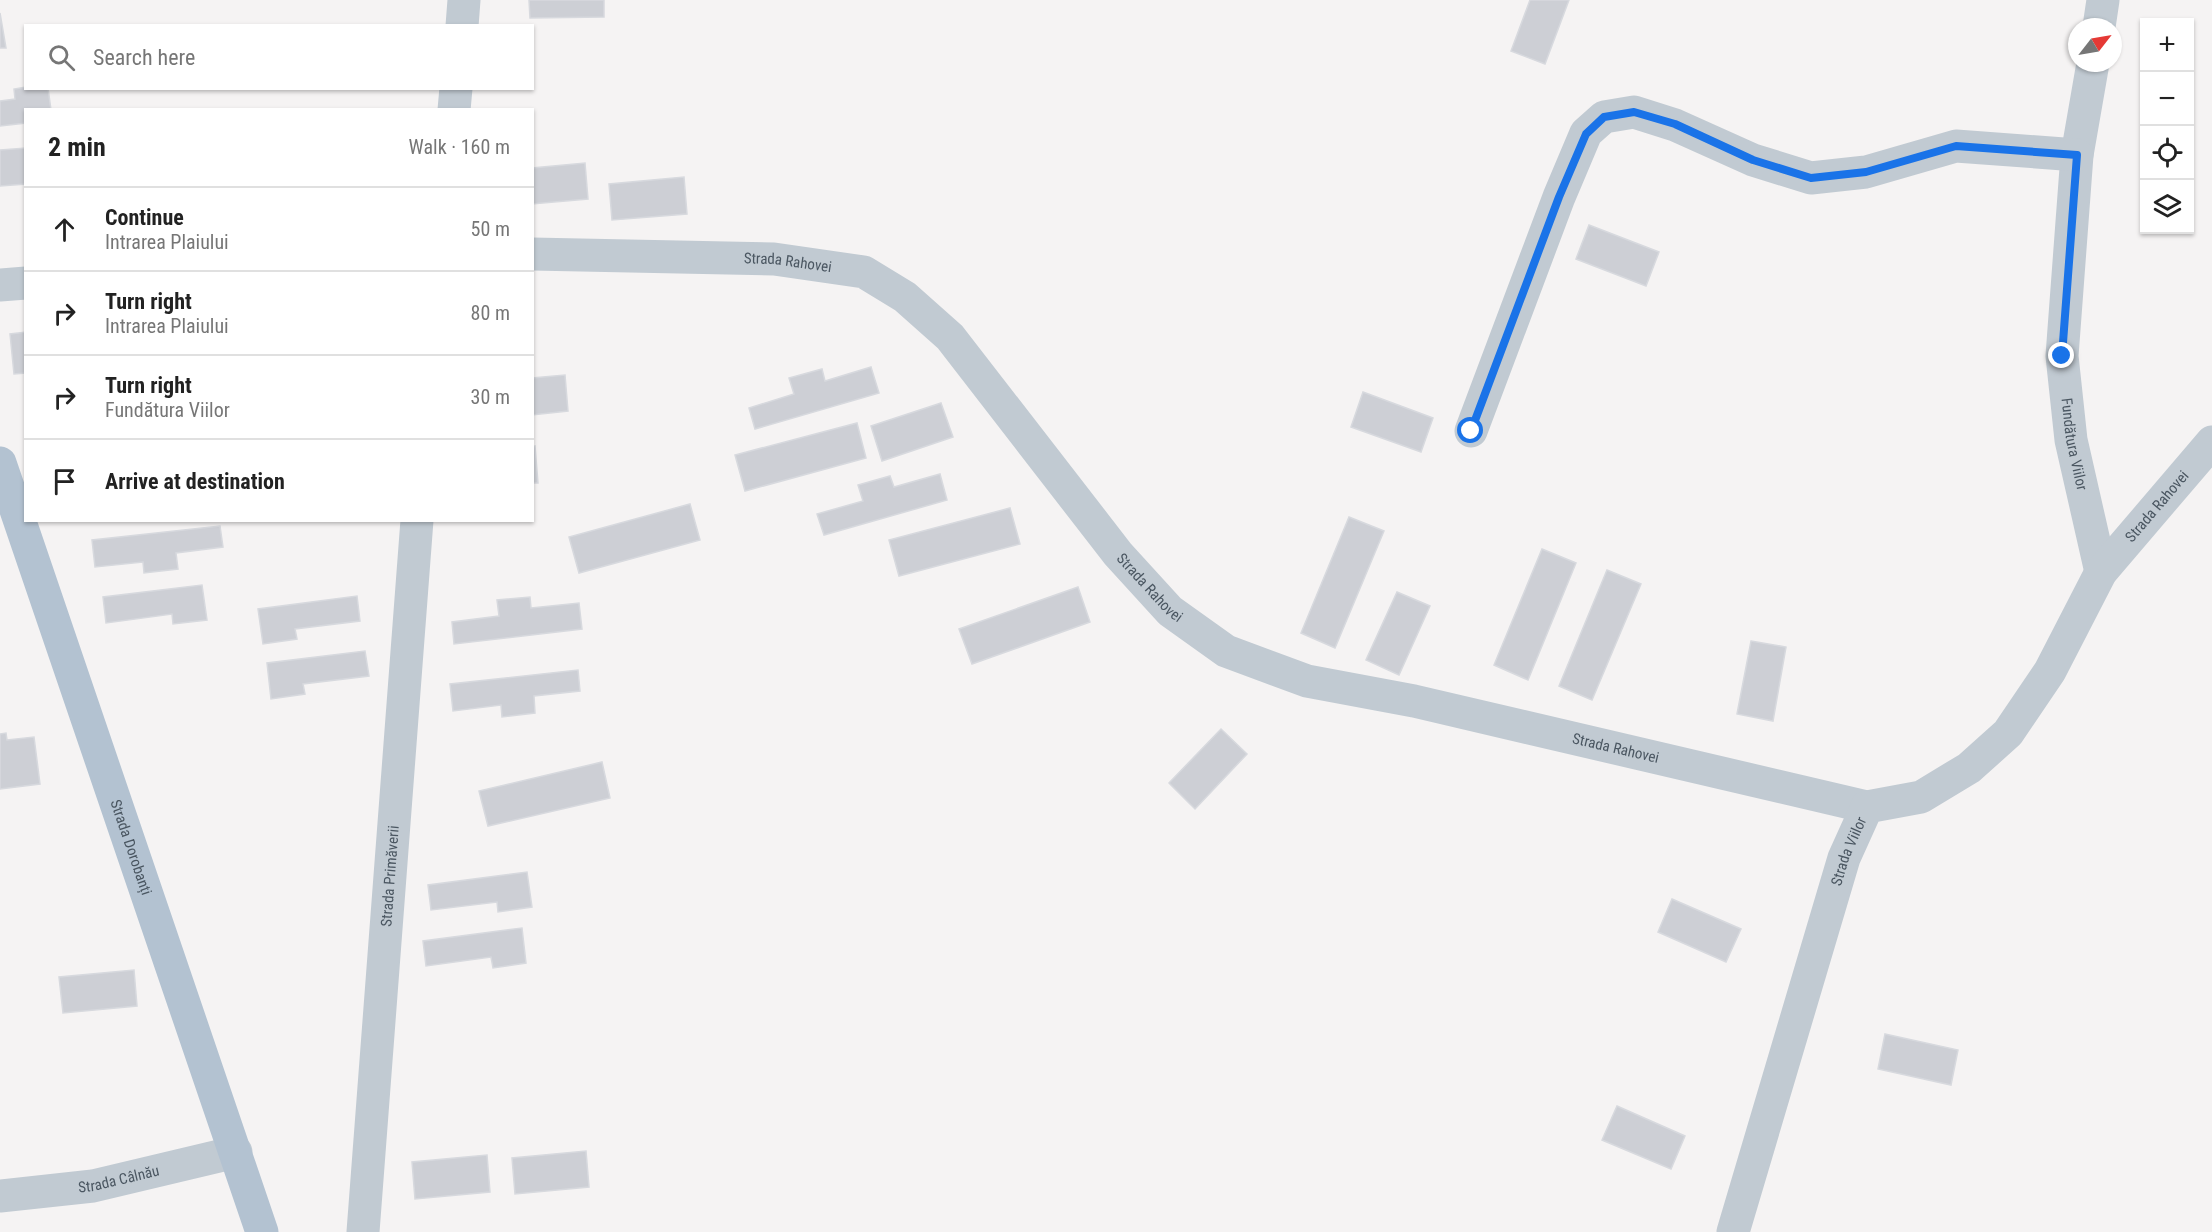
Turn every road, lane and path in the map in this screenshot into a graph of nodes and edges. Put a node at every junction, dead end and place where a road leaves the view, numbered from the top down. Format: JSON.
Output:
{"nodes":[{"id":1,"x":464,"y":0,"type":"edge"},
{"id":2,"x":2103,"y":0,"type":"edge"},
{"id":3,"x":2100,"y":18,"type":"edge"},
{"id":4,"x":462,"y":24,"type":"edge"},
{"id":5,"x":2091,"y":72,"type":"edge"},
{"id":6,"x":456,"y":90,"type":"edge"},
{"id":7,"x":454,"y":108,"type":"edge"},
{"id":8,"x":2077,"y":155,"type":"junction"},
{"id":9,"x":534,"y":254,"type":"edge"},
{"id":10,"x":24,"y":283,"type":"edge"},
{"id":11,"x":0,"y":285,"type":"edge"},
{"id":12,"x":1471,"y":431,"type":"dead end"},
{"id":13,"x":2212,"y":442,"type":"edge"},
{"id":14,"x":0,"y":463,"type":"edge"},
{"id":15,"x":417,"y":522,"type":"edge"},
{"id":16,"x":2101,"y":572,"type":"junction"},
{"id":17,"x":1867,"y":807,"type":"junction"},
{"id":18,"x":236,"y":1152,"type":"junction"},
{"id":19,"x":0,"y":1196,"type":"edge"},
{"id":20,"x":262,"y":1232,"type":"edge"},
{"id":21,"x":363,"y":1232,"type":"edge"},
{"id":22,"x":1732,"y":1232,"type":"edge"}],
"edges":[{"from":1,"to":4,"type":"street"},
{"from":2,"to":3,"type":"street"},
{"from":5,"to":8,"type":"street","name":"Fundătura Viilor"},
{"from":6,"to":7,"type":"street"},
{"from":8,"to":12,"type":"street"},
{"from":8,"to":16,"type":"street","name":"Fundătura Viilor"},
{"from":9,"to":17,"type":"street","name":"Strada Rahovei"},
{"from":10,"to":11,"type":"street"},
{"from":13,"to":16,"type":"street","name":"Strada Rahovei"},
{"from":14,"to":18,"type":"main road","name":"Strada Dorobanți"},
{"from":15,"to":21,"type":"street","name":"Strada Primăverii"},
{"from":16,"to":17,"type":"street","name":"Strada Viilor"},
{"from":17,"to":22,"type":"street","name":"Strada Viilor"},
{"from":18,"to":19,"type":"street","name":"Strada Câlnău"},
{"from":18,"to":20,"type":"main road","name":"Strada Dorobanți"}]}
